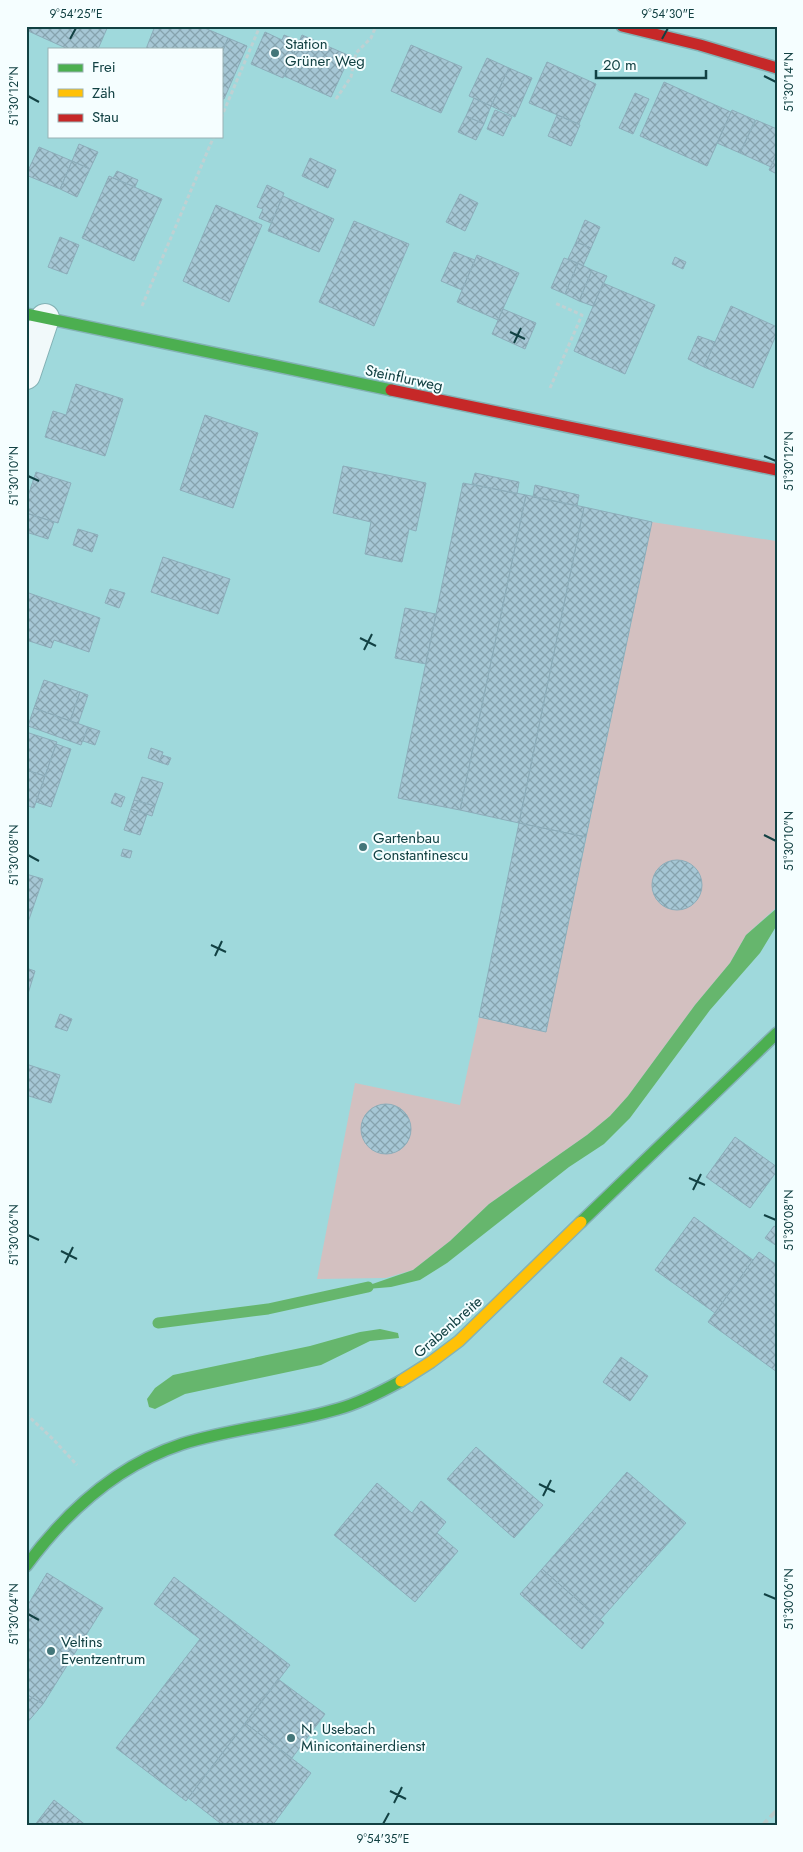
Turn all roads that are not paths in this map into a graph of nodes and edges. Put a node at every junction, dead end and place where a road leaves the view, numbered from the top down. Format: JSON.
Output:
{"nodes":[{"id":1,"x":622,"y":26,"type":"edge"},
{"id":2,"x":777,"y":68,"type":"edge"},
{"id":3,"x":36,"y":316,"type":"edge"},
{"id":4,"x":26,"y":375,"type":"edge"},
{"id":5,"x":777,"y":470,"type":"edge"},
{"id":6,"x":777,"y":1033,"type":"edge"},
{"id":7,"x":26,"y":1566,"type":"edge"}],
"edges":[{"from":1,"to":2,"type":"street"},
{"from":3,"to":4,"type":"street"},
{"from":3,"to":5,"type":"street","name":"Steinflurweg"},
{"from":6,"to":7,"type":"street","name":"Grabenbreite"}]}
